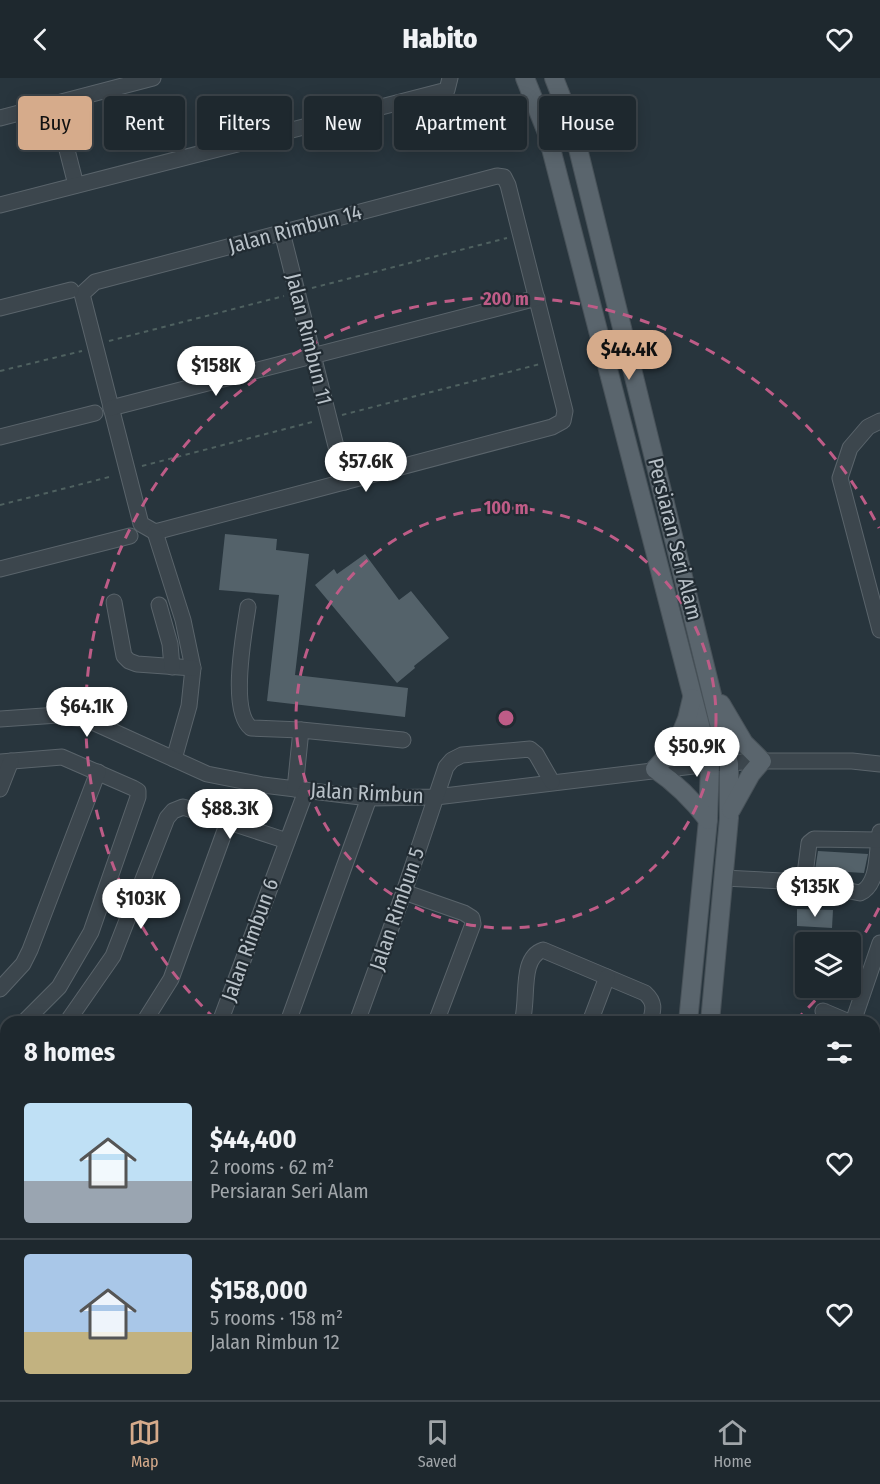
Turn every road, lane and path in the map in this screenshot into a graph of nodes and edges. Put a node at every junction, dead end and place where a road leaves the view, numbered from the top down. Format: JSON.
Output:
{"nodes":[{"id":1,"x":153,"y":78,"type":"edge"},
{"id":2,"x":450,"y":78,"type":"edge"},
{"id":3,"x":525,"y":78,"type":"edge"},
{"id":4,"x":554,"y":78,"type":"edge"},
{"id":5,"x":82,"y":96,"type":"edge"},
{"id":6,"x":18,"y":112,"type":"edge"},
{"id":7,"x":0,"y":117,"type":"edge"},
{"id":8,"x":67,"y":150,"type":"edge"},
{"id":9,"x":76,"y":185,"type":"junction"},
{"id":10,"x":0,"y":205,"type":"edge"},
{"id":11,"x":282,"y":232,"type":"junction"},
{"id":12,"x":521,"y":235,"type":"junction"},
{"id":13,"x":71,"y":290,"type":"dead end"},
{"id":14,"x":297,"y":292,"type":"junction"},
{"id":15,"x":537,"y":298,"type":"junction"},
{"id":16,"x":0,"y":308,"type":"edge"},
{"id":17,"x":90,"y":347,"type":"junction"},
{"id":18,"x":313,"y":355,"type":"junction"},
{"id":19,"x":552,"y":360,"type":"junction"},
{"id":20,"x":0,"y":371,"type":"edge"},
{"id":21,"x":111,"y":408,"type":"junction"},
{"id":22,"x":95,"y":413,"type":"dead end"},
{"id":23,"x":329,"y":418,"type":"junction"},
{"id":24,"x":880,"y":421,"type":"edge"},
{"id":25,"x":0,"y":437,"type":"edge"},
{"id":26,"x":122,"y":473,"type":"junction"},
{"id":27,"x":345,"y":482,"type":"junction"},
{"id":28,"x":0,"y":505,"type":"edge"},
{"id":29,"x":155,"y":532,"type":"junction"},
{"id":30,"x":130,"y":536,"type":"dead end"},
{"id":31,"x":0,"y":569,"type":"edge"},
{"id":32,"x":875,"y":591,"type":"edge"},
{"id":33,"x":114,"y":602,"type":"dead end"},
{"id":34,"x":159,"y":605,"type":"dead end"},
{"id":35,"x":248,"y":607,"type":"dead end"},
{"id":36,"x":880,"y":630,"type":"edge"},
{"id":37,"x":172,"y":667,"type":"junction"},
{"id":38,"x":193,"y":668,"type":"junction"},
{"id":39,"x":708,"y":680,"type":"junction"},
{"id":40,"x":692,"y":697,"type":"junction"},
{"id":41,"x":0,"y":719,"type":"edge"},
{"id":42,"x":301,"y":730,"type":"junction"},
{"id":43,"x":403,"y":740,"type":"dead end"},
{"id":44,"x":174,"y":759,"type":"junction"},
{"id":45,"x":5,"y":761,"type":"edge"},
{"id":46,"x":762,"y":761,"type":"junction"},
{"id":47,"x":710,"y":764,"type":"junction"},
{"id":48,"x":729,"y":764,"type":"junction"},
{"id":49,"x":880,"y":764,"type":"edge"},
{"id":50,"x":655,"y":769,"type":"junction"},
{"id":51,"x":98,"y":772,"type":"junction"},
{"id":52,"x":552,"y":782,"type":"junction"},
{"id":53,"x":0,"y":789,"type":"edge"},
{"id":54,"x":301,"y":790,"type":"junction"},
{"id":55,"x":436,"y":797,"type":"junction"},
{"id":56,"x":369,"y":798,"type":"junction"},
{"id":57,"x":729,"y":814,"type":"junction"},
{"id":58,"x":708,"y":820,"type":"junction"},
{"id":59,"x":228,"y":822,"type":"junction"},
{"id":60,"x":879,"y":836,"type":"edge"},
{"id":61,"x":287,"y":841,"type":"junction"},
{"id":62,"x":723,"y":878,"type":"junction"},
{"id":63,"x":804,"y":882,"type":"junction"},
{"id":64,"x":404,"y":892,"type":"junction"},
{"id":65,"x":880,"y":943,"type":"edge"},
{"id":66,"x":876,"y":972,"type":"edge"},
{"id":67,"x":607,"y":977,"type":"junction"},
{"id":68,"x":0,"y":989,"type":"edge"},
{"id":69,"x":823,"y":1011,"type":"dead end"},
{"id":70,"x":30,"y":1016,"type":"edge"},
{"id":71,"x":71,"y":1016,"type":"edge"},
{"id":72,"x":148,"y":1016,"type":"edge"},
{"id":73,"x":222,"y":1016,"type":"edge"},
{"id":74,"x":290,"y":1016,"type":"edge"},
{"id":75,"x":359,"y":1016,"type":"edge"},
{"id":76,"x":437,"y":1016,"type":"edge"},
{"id":77,"x":523,"y":1016,"type":"edge"},
{"id":78,"x":592,"y":1016,"type":"edge"},
{"id":79,"x":652,"y":1016,"type":"edge"},
{"id":80,"x":689,"y":1016,"type":"edge"},
{"id":81,"x":711,"y":1016,"type":"edge"},
{"id":82,"x":836,"y":1016,"type":"edge"},
{"id":83,"x":854,"y":1016,"type":"edge"}],
"edges":[{"from":1,"to":5,"type":"street"},
{"from":2,"to":9,"type":"street"},
{"from":3,"to":40,"type":"main road","name":"Persiaran Seri Alam"},
{"from":4,"to":39,"type":"main road","name":"Persiaran Seri Alam"},
{"from":6,"to":7,"type":"street"},
{"from":8,"to":9,"type":"street"},
{"from":9,"to":10,"type":"street"},
{"from":11,"to":12,"type":"street","name":"Jalan Rimbun 14"},
{"from":11,"to":14,"type":"street","name":"Jalan Rimbun 11"},
{"from":11,"to":17,"type":"street","name":"Jalan Rimbun 14"},
{"from":12,"to":14,"type":"path"},
{"from":12,"to":15,"type":"street"},
{"from":13,"to":16,"type":"street"},
{"from":14,"to":17,"type":"path"},
{"from":14,"to":18,"type":"street","name":"Jalan Rimbun 11"},
{"from":15,"to":18,"type":"street"},
{"from":15,"to":19,"type":"street"},
{"from":17,"to":20,"type":"path"},
{"from":17,"to":21,"type":"street"},
{"from":18,"to":21,"type":"street"},
{"from":18,"to":23,"type":"street","name":"Jalan Rimbun 11"},
{"from":19,"to":23,"type":"path"},
{"from":19,"to":27,"type":"street"},
{"from":21,"to":26,"type":"street"},
{"from":22,"to":25,"type":"street"},
{"from":23,"to":26,"type":"path"},
{"from":23,"to":27,"type":"street","name":"Jalan Rimbun 11"},
{"from":24,"to":32,"type":"street"},
{"from":26,"to":28,"type":"path"},
{"from":26,"to":29,"type":"street"},
{"from":27,"to":29,"type":"street"},
{"from":29,"to":38,"type":"street"},
{"from":30,"to":31,"type":"street"},
{"from":32,"to":36,"type":"street"},
{"from":33,"to":37,"type":"street"},
{"from":34,"to":37,"type":"street"},
{"from":35,"to":42,"type":"street"},
{"from":37,"to":38,"type":"street"},
{"from":38,"to":44,"type":"street"},
{"from":39,"to":46,"type":"main road"},
{"from":39,"to":48,"type":"main road","name":"Persiaran Seri Alam"},
{"from":40,"to":47,"type":"main road","name":"Persiaran Seri Alam"},
{"from":40,"to":50,"type":"main road"},
{"from":41,"to":44,"type":"street","name":"Jalan Rimbun"},
{"from":42,"to":43,"type":"street"},
{"from":42,"to":54,"type":"street","name":"Jalan Rimbun 6"},
{"from":44,"to":54,"type":"street","name":"Jalan Rimbun"},
{"from":45,"to":51,"type":"street"},
{"from":45,"to":53,"type":"street"},
{"from":46,"to":48,"type":"street","name":"Jalan Rimbun"},
{"from":46,"to":49,"type":"street","name":"Jalan Rimbun"},
{"from":46,"to":57,"type":"main road"},
{"from":47,"to":48,"type":"street","name":"Jalan Rimbun"},
{"from":47,"to":50,"type":"street","name":"Jalan Rimbun"},
{"from":47,"to":58,"type":"main road","name":"Persiaran Seri Alam"},
{"from":48,"to":57,"type":"main road","name":"Persiaran Seri Alam"},
{"from":50,"to":52,"type":"street","name":"Jalan Rimbun"},
{"from":50,"to":58,"type":"main road"},
{"from":51,"to":68,"type":"street"},
{"from":51,"to":70,"type":"street"},
{"from":52,"to":55,"type":"street","name":"Jalan Rimbun"},
{"from":52,"to":55,"type":"street","name":"Jalan Rimbun 5"},
{"from":54,"to":56,"type":"street","name":"Jalan Rimbun"},
{"from":54,"to":61,"type":"street","name":"Jalan Rimbun 6"},
{"from":55,"to":56,"type":"street","name":"Jalan Rimbun"},
{"from":55,"to":64,"type":"street","name":"Jalan Rimbun 5"},
{"from":56,"to":74,"type":"street"},
{"from":57,"to":62,"type":"main road","name":"Persiaran Seri Alam"},
{"from":58,"to":80,"type":"main road","name":"Persiaran Seri Alam"},
{"from":59,"to":61,"type":"street"},
{"from":59,"to":71,"type":"street"},
{"from":59,"to":72,"type":"street"},
{"from":60,"to":63,"type":"street"},
{"from":60,"to":63,"type":"street"},
{"from":61,"to":73,"type":"street","name":"Jalan Rimbun 6"},
{"from":62,"to":63,"type":"street"},
{"from":62,"to":81,"type":"main road","name":"Persiaran Seri Alam"},
{"from":64,"to":75,"type":"street","name":"Jalan Rimbun 5"},
{"from":64,"to":76,"type":"street"},
{"from":65,"to":66,"type":"street"},
{"from":66,"to":83,"type":"street"},
{"from":67,"to":77,"type":"street"},
{"from":67,"to":78,"type":"street"},
{"from":67,"to":79,"type":"street"},
{"from":69,"to":82,"type":"street"}]}
